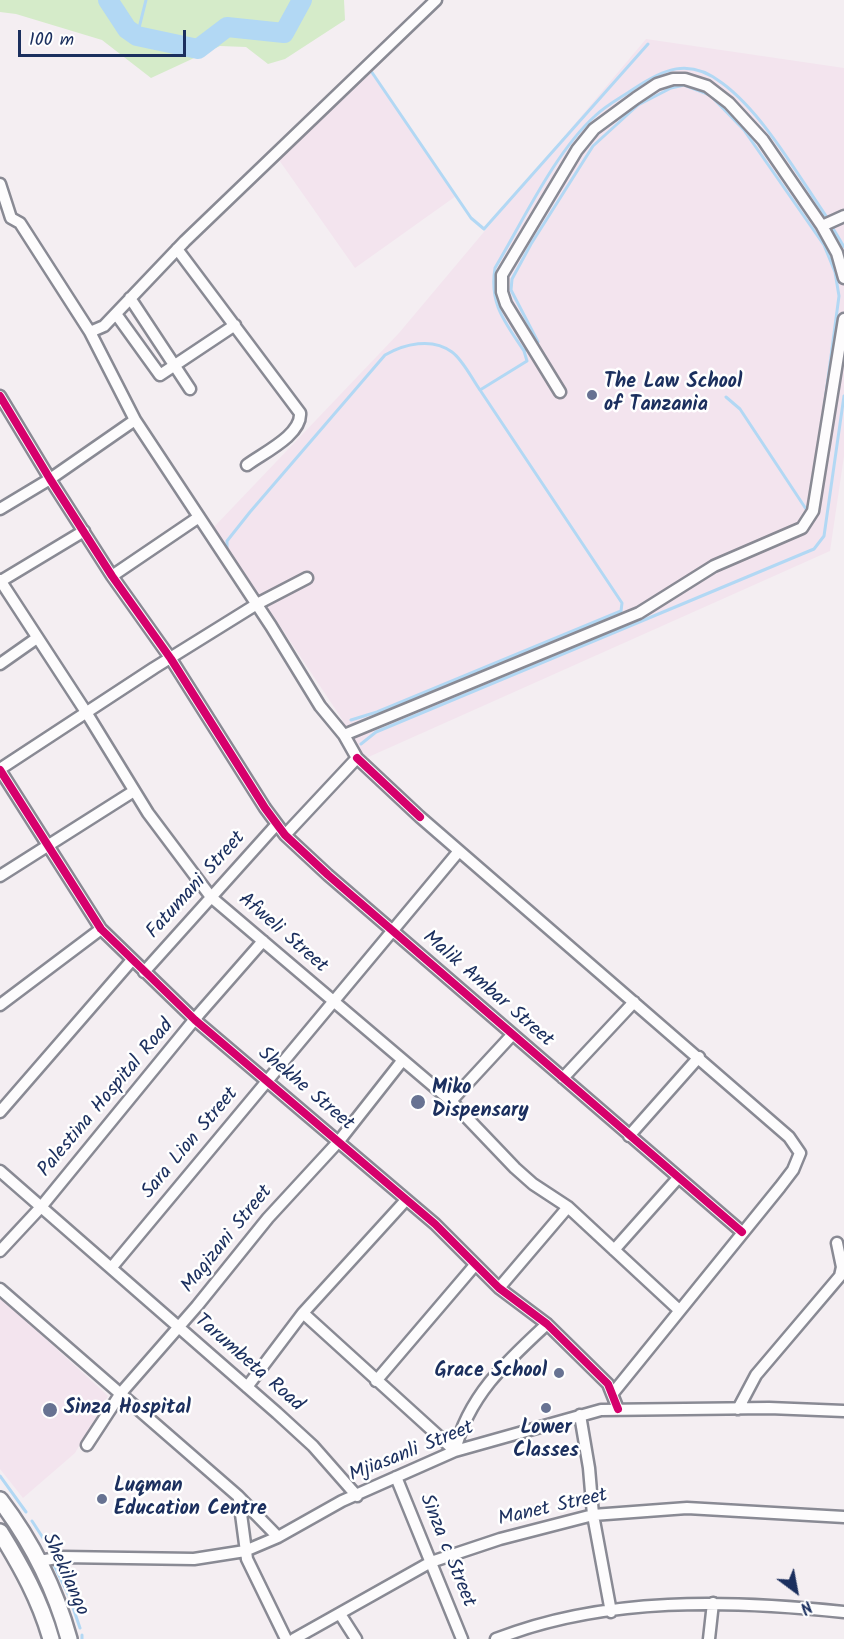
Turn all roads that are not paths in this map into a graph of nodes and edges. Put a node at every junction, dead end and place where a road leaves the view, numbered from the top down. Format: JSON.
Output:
{"nodes":[{"id":1,"x":436,"y":0,"type":"edge"},
{"id":2,"x":0,"y":184,"type":"edge"},
{"id":3,"x":844,"y":216,"type":"edge"},
{"id":4,"x":5,"y":220,"type":"edge"},
{"id":5,"x":822,"y":226,"type":"junction"},
{"id":6,"x":177,"y":249,"type":"junction"},
{"id":7,"x":844,"y":279,"type":"edge"},
{"id":8,"x":130,"y":298,"type":"junction"},
{"id":9,"x":116,"y":314,"type":"junction"},
{"id":10,"x":844,"y":319,"type":"edge"},
{"id":11,"x":235,"y":326,"type":"junction"},
{"id":12,"x":90,"y":332,"type":"junction"},
{"id":13,"x":176,"y":366,"type":"junction"},
{"id":14,"x":190,"y":388,"type":"dead end"},
{"id":15,"x":560,"y":392,"type":"dead end"},
{"id":16,"x":0,"y":396,"type":"edge"},
{"id":17,"x":135,"y":420,"type":"junction"},
{"id":18,"x":247,"y":465,"type":"dead end"},
{"id":19,"x":50,"y":479,"type":"junction"},
{"id":20,"x":0,"y":509,"type":"edge"},
{"id":21,"x":199,"y":517,"type":"junction"},
{"id":22,"x":84,"y":531,"type":"junction"},
{"id":23,"x":112,"y":576,"type":"junction"},
{"id":24,"x":307,"y":578,"type":"dead end"},
{"id":25,"x":1,"y":580,"type":"edge"},
{"id":26,"x":257,"y":604,"type":"junction"},
{"id":27,"x":38,"y":638,"type":"junction"},
{"id":28,"x":171,"y":658,"type":"junction"},
{"id":29,"x":0,"y":664,"type":"edge"},
{"id":30,"x":86,"y":712,"type":"junction"},
{"id":31,"x":344,"y":735,"type":"junction"},
{"id":32,"x":357,"y":758,"type":"junction"},
{"id":33,"x":0,"y":770,"type":"edge"},
{"id":34,"x":134,"y":791,"type":"junction"},
{"id":35,"x":277,"y":824,"type":"junction"},
{"id":36,"x":285,"y":835,"type":"junction"},
{"id":37,"x":48,"y":845,"type":"junction"},
{"id":38,"x":459,"y":851,"type":"junction"},
{"id":39,"x":0,"y":876,"type":"edge"},
{"id":40,"x":211,"y":897,"type":"junction"},
{"id":41,"x":101,"y":929,"type":"junction"},
{"id":42,"x":394,"y":931,"type":"junction"},
{"id":43,"x":263,"y":941,"type":"junction"},
{"id":44,"x":132,"y":960,"type":"junction"},
{"id":45,"x":144,"y":972,"type":"junction"},
{"id":46,"x":634,"y":1002,"type":"junction"},
{"id":47,"x":334,"y":1003,"type":"junction"},
{"id":48,"x":0,"y":1005,"type":"edge"},
{"id":49,"x":195,"y":1020,"type":"junction"},
{"id":50,"x":512,"y":1035,"type":"junction"},
{"id":51,"x":699,"y":1057,"type":"junction"},
{"id":52,"x":402,"y":1061,"type":"junction"},
{"id":53,"x":563,"y":1078,"type":"junction"},
{"id":54,"x":267,"y":1080,"type":"junction"},
{"id":55,"x":451,"y":1101,"type":"junction"},
{"id":56,"x":0,"y":1112,"type":"edge"},
{"id":57,"x":629,"y":1136,"type":"junction"},
{"id":58,"x":339,"y":1141,"type":"junction"},
{"id":59,"x":0,"y":1171,"type":"edge"},
{"id":60,"x":678,"y":1178,"type":"junction"},
{"id":61,"x":406,"y":1200,"type":"junction"},
{"id":62,"x":41,"y":1207,"type":"junction"},
{"id":63,"x":568,"y":1207,"type":"junction"},
{"id":64,"x":742,"y":1232,"type":"junction"},
{"id":65,"x":837,"y":1243,"type":"dead end"},
{"id":66,"x":614,"y":1250,"type":"junction"},
{"id":67,"x":0,"y":1251,"type":"edge"},
{"id":68,"x":475,"y":1265,"type":"junction"},
{"id":69,"x":112,"y":1267,"type":"junction"},
{"id":70,"x":499,"y":1288,"type":"junction"},
{"id":71,"x":0,"y":1289,"type":"edge"},
{"id":72,"x":679,"y":1310,"type":"junction"},
{"id":73,"x":303,"y":1312,"type":"junction"},
{"id":74,"x":547,"y":1324,"type":"junction"},
{"id":75,"x":178,"y":1328,"type":"junction"},
{"id":76,"x":376,"y":1381,"type":"junction"},
{"id":77,"x":248,"y":1387,"type":"junction"},
{"id":78,"x":121,"y":1393,"type":"junction"},
{"id":79,"x":613,"y":1393,"type":"junction"},
{"id":80,"x":618,"y":1409,"type":"junction"},
{"id":81,"x":738,"y":1409,"type":"junction"},
{"id":82,"x":844,"y":1411,"type":"edge"},
{"id":83,"x":580,"y":1415,"type":"junction"},
{"id":84,"x":87,"y":1445,"type":"dead end"},
{"id":85,"x":455,"y":1451,"type":"junction"},
{"id":86,"x":396,"y":1477,"type":"junction"},
{"id":87,"x":238,"y":1496,"type":"junction"},
{"id":88,"x":357,"y":1496,"type":"junction"},
{"id":89,"x":0,"y":1500,"type":"edge"},
{"id":90,"x":593,"y":1515,"type":"junction"},
{"id":91,"x":844,"y":1517,"type":"edge"},
{"id":92,"x":0,"y":1532,"type":"edge"},
{"id":93,"x":278,"y":1537,"type":"junction"},
{"id":94,"x":245,"y":1551,"type":"junction"},
{"id":95,"x":40,"y":1561,"type":"junction"},
{"id":96,"x":431,"y":1562,"type":"junction"},
{"id":97,"x":713,"y":1603,"type":"junction"},
{"id":98,"x":611,"y":1612,"type":"junction"},
{"id":99,"x":844,"y":1612,"type":"edge"},
{"id":100,"x":340,"y":1614,"type":"junction"},
{"id":101,"x":51,"y":1639,"type":"edge"},
{"id":102,"x":69,"y":1639,"type":"edge"},
{"id":103,"x":286,"y":1639,"type":"edge"},
{"id":104,"x":294,"y":1639,"type":"edge"},
{"id":105,"x":356,"y":1639,"type":"edge"},
{"id":106,"x":462,"y":1639,"type":"edge"},
{"id":107,"x":496,"y":1639,"type":"edge"},
{"id":108,"x":709,"y":1639,"type":"edge"}],
"edges":[{"from":1,"to":6,"type":"street"},
{"from":2,"to":4,"type":"street"},
{"from":3,"to":5,"type":"street"},
{"from":4,"to":12,"type":"street"},
{"from":5,"to":7,"type":"street"},
{"from":5,"to":15,"type":"street"},
{"from":6,"to":8,"type":"street"},
{"from":6,"to":11,"type":"street"},
{"from":8,"to":9,"type":"street"},
{"from":8,"to":13,"type":"street"},
{"from":9,"to":12,"type":"street"},
{"from":9,"to":13,"type":"street"},
{"from":10,"to":31,"type":"street"},
{"from":11,"to":13,"type":"street"},
{"from":11,"to":18,"type":"street"},
{"from":12,"to":17,"type":"street"},
{"from":13,"to":14,"type":"street"},
{"from":16,"to":19,"type":"street","name":"Malik Ambar Street"},
{"from":17,"to":19,"type":"street"},
{"from":17,"to":21,"type":"street"},
{"from":19,"to":20,"type":"street"},
{"from":19,"to":22,"type":"street","name":"Malik Ambar Street"},
{"from":21,"to":23,"type":"street"},
{"from":21,"to":26,"type":"street"},
{"from":22,"to":23,"type":"street","name":"Malik Ambar Street"},
{"from":22,"to":25,"type":"street"},
{"from":23,"to":28,"type":"street","name":"Malik Ambar Street"},
{"from":24,"to":26,"type":"street"},
{"from":25,"to":27,"type":"street","name":"Afweli Street"},
{"from":26,"to":28,"type":"street"},
{"from":26,"to":31,"type":"street"},
{"from":27,"to":29,"type":"street"},
{"from":27,"to":30,"type":"street","name":"Afweli Street"},
{"from":28,"to":30,"type":"street"},
{"from":28,"to":35,"type":"street","name":"Malik Ambar Street"},
{"from":30,"to":33,"type":"street"},
{"from":30,"to":34,"type":"street","name":"Afweli Street"},
{"from":31,"to":32,"type":"street"},
{"from":32,"to":36,"type":"street"},
{"from":32,"to":38,"type":"street"},
{"from":33,"to":37,"type":"street","name":"Shekhe Street"},
{"from":34,"to":37,"type":"street"},
{"from":34,"to":40,"type":"street","name":"Afweli Street"},
{"from":35,"to":36,"type":"street","name":"Malik Ambar Street"},
{"from":35,"to":40,"type":"street","name":"Fatumani Street"},
{"from":36,"to":42,"type":"street","name":"Malik Ambar Street"},
{"from":37,"to":39,"type":"street"},
{"from":37,"to":41,"type":"street","name":"Shekhe Street"},
{"from":38,"to":42,"type":"street","name":"Sara Lion Street"},
{"from":38,"to":46,"type":"street"},
{"from":40,"to":43,"type":"street","name":"Afweli Street"},
{"from":40,"to":45,"type":"street","name":"Fatumani Street"},
{"from":41,"to":44,"type":"street","name":"Shekhe Street"},
{"from":41,"to":48,"type":"street"},
{"from":42,"to":47,"type":"street","name":"Sara Lion Street"},
{"from":42,"to":50,"type":"street","name":"Malik Ambar Street"},
{"from":43,"to":47,"type":"street","name":"Afweli Street"},
{"from":43,"to":49,"type":"street","name":"Palestina Hospital Road"},
{"from":44,"to":45,"type":"street","name":"Shekhe Street"},
{"from":44,"to":56,"type":"street"},
{"from":45,"to":49,"type":"street","name":"Shekhe Street"},
{"from":46,"to":51,"type":"street"},
{"from":46,"to":53,"type":"street"},
{"from":47,"to":52,"type":"street","name":"Afweli Street"},
{"from":47,"to":54,"type":"street","name":"Sara Lion Street"},
{"from":49,"to":54,"type":"street","name":"Shekhe Street"},
{"from":49,"to":62,"type":"street","name":"Palestina Hospital Road"},
{"from":50,"to":53,"type":"street","name":"Malik Ambar Street"},
{"from":50,"to":55,"type":"street"},
{"from":51,"to":57,"type":"street"},
{"from":51,"to":64,"type":"street"},
{"from":52,"to":55,"type":"street","name":"Afweli Street"},
{"from":52,"to":58,"type":"street","name":"Magizani Street"},
{"from":53,"to":57,"type":"street","name":"Malik Ambar Street"},
{"from":54,"to":58,"type":"street","name":"Shekhe Street"},
{"from":54,"to":69,"type":"street","name":"Sara Lion Street"},
{"from":55,"to":63,"type":"street","name":"Afweli Street"},
{"from":57,"to":60,"type":"street","name":"Malik Ambar Street"},
{"from":58,"to":61,"type":"street","name":"Shekhe Street"},
{"from":58,"to":75,"type":"street","name":"Magizani Street"},
{"from":59,"to":62,"type":"street","name":"Tarumbeta Road"},
{"from":60,"to":64,"type":"street","name":"Malik Ambar Street"},
{"from":60,"to":66,"type":"street"},
{"from":61,"to":68,"type":"street","name":"Shekhe Street"},
{"from":61,"to":73,"type":"street"},
{"from":62,"to":67,"type":"street","name":"Palestina Hospital Road"},
{"from":62,"to":69,"type":"street","name":"Tarumbeta Road"},
{"from":63,"to":66,"type":"street","name":"Afweli Street"},
{"from":63,"to":70,"type":"street"},
{"from":64,"to":72,"type":"street"},
{"from":65,"to":81,"type":"street"},
{"from":66,"to":72,"type":"street","name":"Afweli Street"},
{"from":68,"to":70,"type":"street","name":"Shekhe Street"},
{"from":68,"to":76,"type":"street"},
{"from":69,"to":75,"type":"street","name":"Tarumbeta Road"},
{"from":70,"to":74,"type":"street","name":"Shekhe Street"},
{"from":71,"to":78,"type":"street"},
{"from":72,"to":79,"type":"street"},
{"from":73,"to":76,"type":"street"},
{"from":73,"to":77,"type":"street"},
{"from":74,"to":79,"type":"street","name":"Shekhe Street"},
{"from":74,"to":85,"type":"street"},
{"from":75,"to":77,"type":"street","name":"Tarumbeta Road"},
{"from":75,"to":78,"type":"street","name":"Magizani Street"},
{"from":76,"to":85,"type":"street"},
{"from":77,"to":88,"type":"street","name":"Tarumbeta Road"},
{"from":78,"to":84,"type":"street","name":"Magizani Street"},
{"from":78,"to":87,"type":"street"},
{"from":79,"to":80,"type":"street","name":"Shekhe Street"},
{"from":80,"to":81,"type":"street","name":"Mjiasanli Street"},
{"from":80,"to":83,"type":"street","name":"Mjiasanli Street"},
{"from":81,"to":82,"type":"street","name":"Mjiasanli Street"},
{"from":83,"to":85,"type":"street","name":"Mjiasanli Street"},
{"from":83,"to":90,"type":"street"},
{"from":85,"to":86,"type":"street","name":"Mjiasanli Street"},
{"from":86,"to":88,"type":"street","name":"Mjiasanli Street"},
{"from":86,"to":96,"type":"street","name":"Sinza c Street"},
{"from":87,"to":93,"type":"street"},
{"from":87,"to":94,"type":"street"},
{"from":88,"to":93,"type":"street","name":"Mjiasanli Street"},
{"from":89,"to":95,"type":"main road","name":"Shekilango"},
{"from":90,"to":91,"type":"street","name":"Manet Street"},
{"from":90,"to":96,"type":"street","name":"Manet Street"},
{"from":90,"to":98,"type":"street"},
{"from":92,"to":101,"type":"main road","name":"Shekilango"},
{"from":93,"to":94,"type":"street","name":"Mjiasanli Street"},
{"from":94,"to":95,"type":"street","name":"Mjiasanli Street"},
{"from":94,"to":103,"type":"street"},
{"from":95,"to":102,"type":"main road","name":"Shekilango"},
{"from":96,"to":100,"type":"street","name":"Manet Street"},
{"from":96,"to":106,"type":"street","name":"Sinza c Street"},
{"from":97,"to":98,"type":"street"},
{"from":97,"to":99,"type":"street"},
{"from":97,"to":108,"type":"street"},
{"from":98,"to":107,"type":"street"},
{"from":100,"to":104,"type":"street","name":"Manet Street"},
{"from":100,"to":105,"type":"street"}]}
